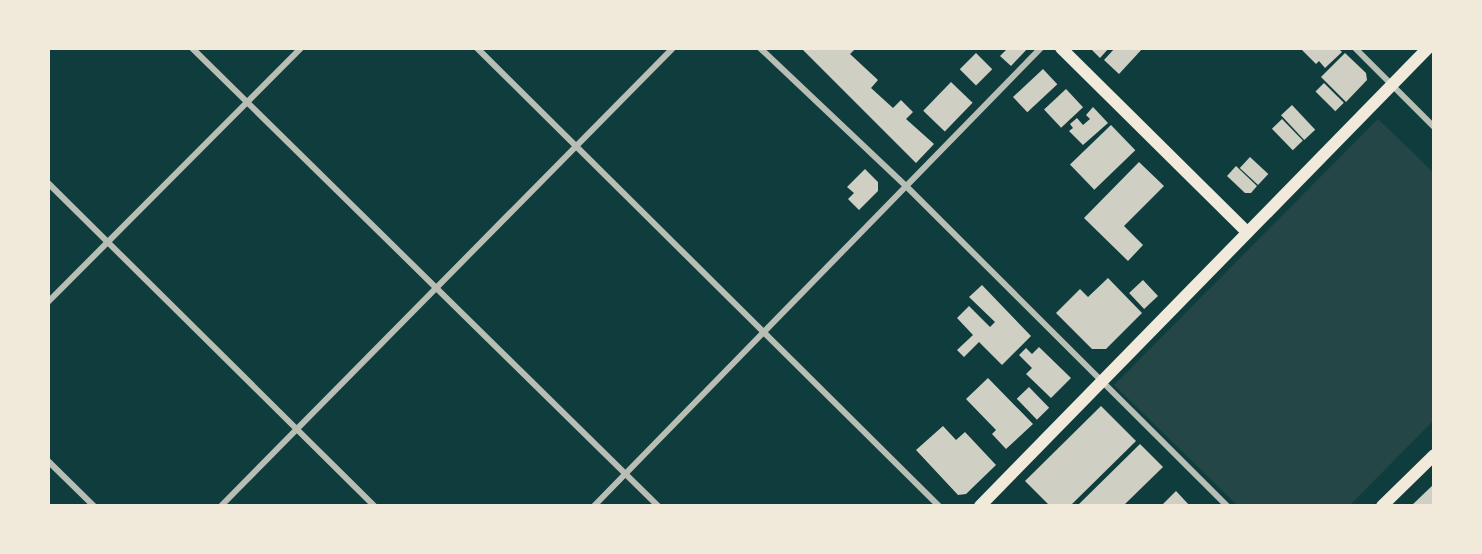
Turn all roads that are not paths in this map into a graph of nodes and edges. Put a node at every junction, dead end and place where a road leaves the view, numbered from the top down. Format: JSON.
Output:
{"nodes":[{"id":1,"x":192,"y":48,"type":"edge"},
{"id":2,"x":301,"y":48,"type":"edge"},
{"id":3,"x":477,"y":48,"type":"edge"},
{"id":4,"x":673,"y":48,"type":"edge"},
{"id":5,"x":760,"y":48,"type":"edge"},
{"id":6,"x":1041,"y":48,"type":"edge"},
{"id":7,"x":1061,"y":48,"type":"edge"},
{"id":8,"x":1355,"y":48,"type":"edge"},
{"id":9,"x":1428,"y":48,"type":"edge"},
{"id":10,"x":1391,"y":85,"type":"junction"},
{"id":11,"x":247,"y":103,"type":"junction"},
{"id":12,"x":1434,"y":128,"type":"edge"},
{"id":13,"x":576,"y":149,"type":"junction"},
{"id":14,"x":48,"y":183,"type":"edge"},
{"id":15,"x":905,"y":185,"type":"junction"},
{"id":16,"x":1247,"y":232,"type":"junction"},
{"id":17,"x":108,"y":241,"type":"junction"},
{"id":18,"x":435,"y":286,"type":"junction"},
{"id":19,"x":48,"y":302,"type":"edge"},
{"id":20,"x":765,"y":333,"type":"junction"},
{"id":21,"x":1102,"y":382,"type":"junction"},
{"id":22,"x":297,"y":428,"type":"junction"},
{"id":23,"x":1434,"y":456,"type":"edge"},
{"id":24,"x":48,"y":461,"type":"edge"},
{"id":25,"x":626,"y":475,"type":"junction"},
{"id":26,"x":94,"y":506,"type":"edge"},
{"id":27,"x":222,"y":506,"type":"edge"},
{"id":28,"x":374,"y":506,"type":"edge"},
{"id":29,"x":594,"y":506,"type":"edge"},
{"id":30,"x":658,"y":506,"type":"edge"},
{"id":31,"x":939,"y":506,"type":"edge"},
{"id":32,"x":980,"y":506,"type":"edge"},
{"id":33,"x":1227,"y":506,"type":"edge"},
{"id":34,"x":1382,"y":506,"type":"edge"}],
"edges":[{"from":1,"to":11,"type":"street"},
{"from":2,"to":11,"type":"street"},
{"from":3,"to":13,"type":"street"},
{"from":4,"to":13,"type":"street"},
{"from":5,"to":15,"type":"street"},
{"from":6,"to":15,"type":"street"},
{"from":7,"to":16,"type":"main road"},
{"from":8,"to":10,"type":"street"},
{"from":9,"to":10,"type":"main road"},
{"from":10,"to":12,"type":"street"},
{"from":10,"to":16,"type":"main road"},
{"from":11,"to":17,"type":"street"},
{"from":11,"to":18,"type":"street"},
{"from":13,"to":18,"type":"street"},
{"from":13,"to":20,"type":"street"},
{"from":14,"to":17,"type":"street"},
{"from":15,"to":20,"type":"street"},
{"from":15,"to":21,"type":"street"},
{"from":16,"to":21,"type":"main road"},
{"from":17,"to":19,"type":"street"},
{"from":17,"to":22,"type":"street"},
{"from":18,"to":22,"type":"street"},
{"from":18,"to":25,"type":"street"},
{"from":20,"to":25,"type":"street"},
{"from":20,"to":31,"type":"street"},
{"from":21,"to":32,"type":"main road"},
{"from":21,"to":33,"type":"street"},
{"from":22,"to":27,"type":"street"},
{"from":22,"to":28,"type":"street"},
{"from":23,"to":34,"type":"main road"},
{"from":24,"to":26,"type":"street"},
{"from":25,"to":29,"type":"street"},
{"from":25,"to":30,"type":"street"}]}
